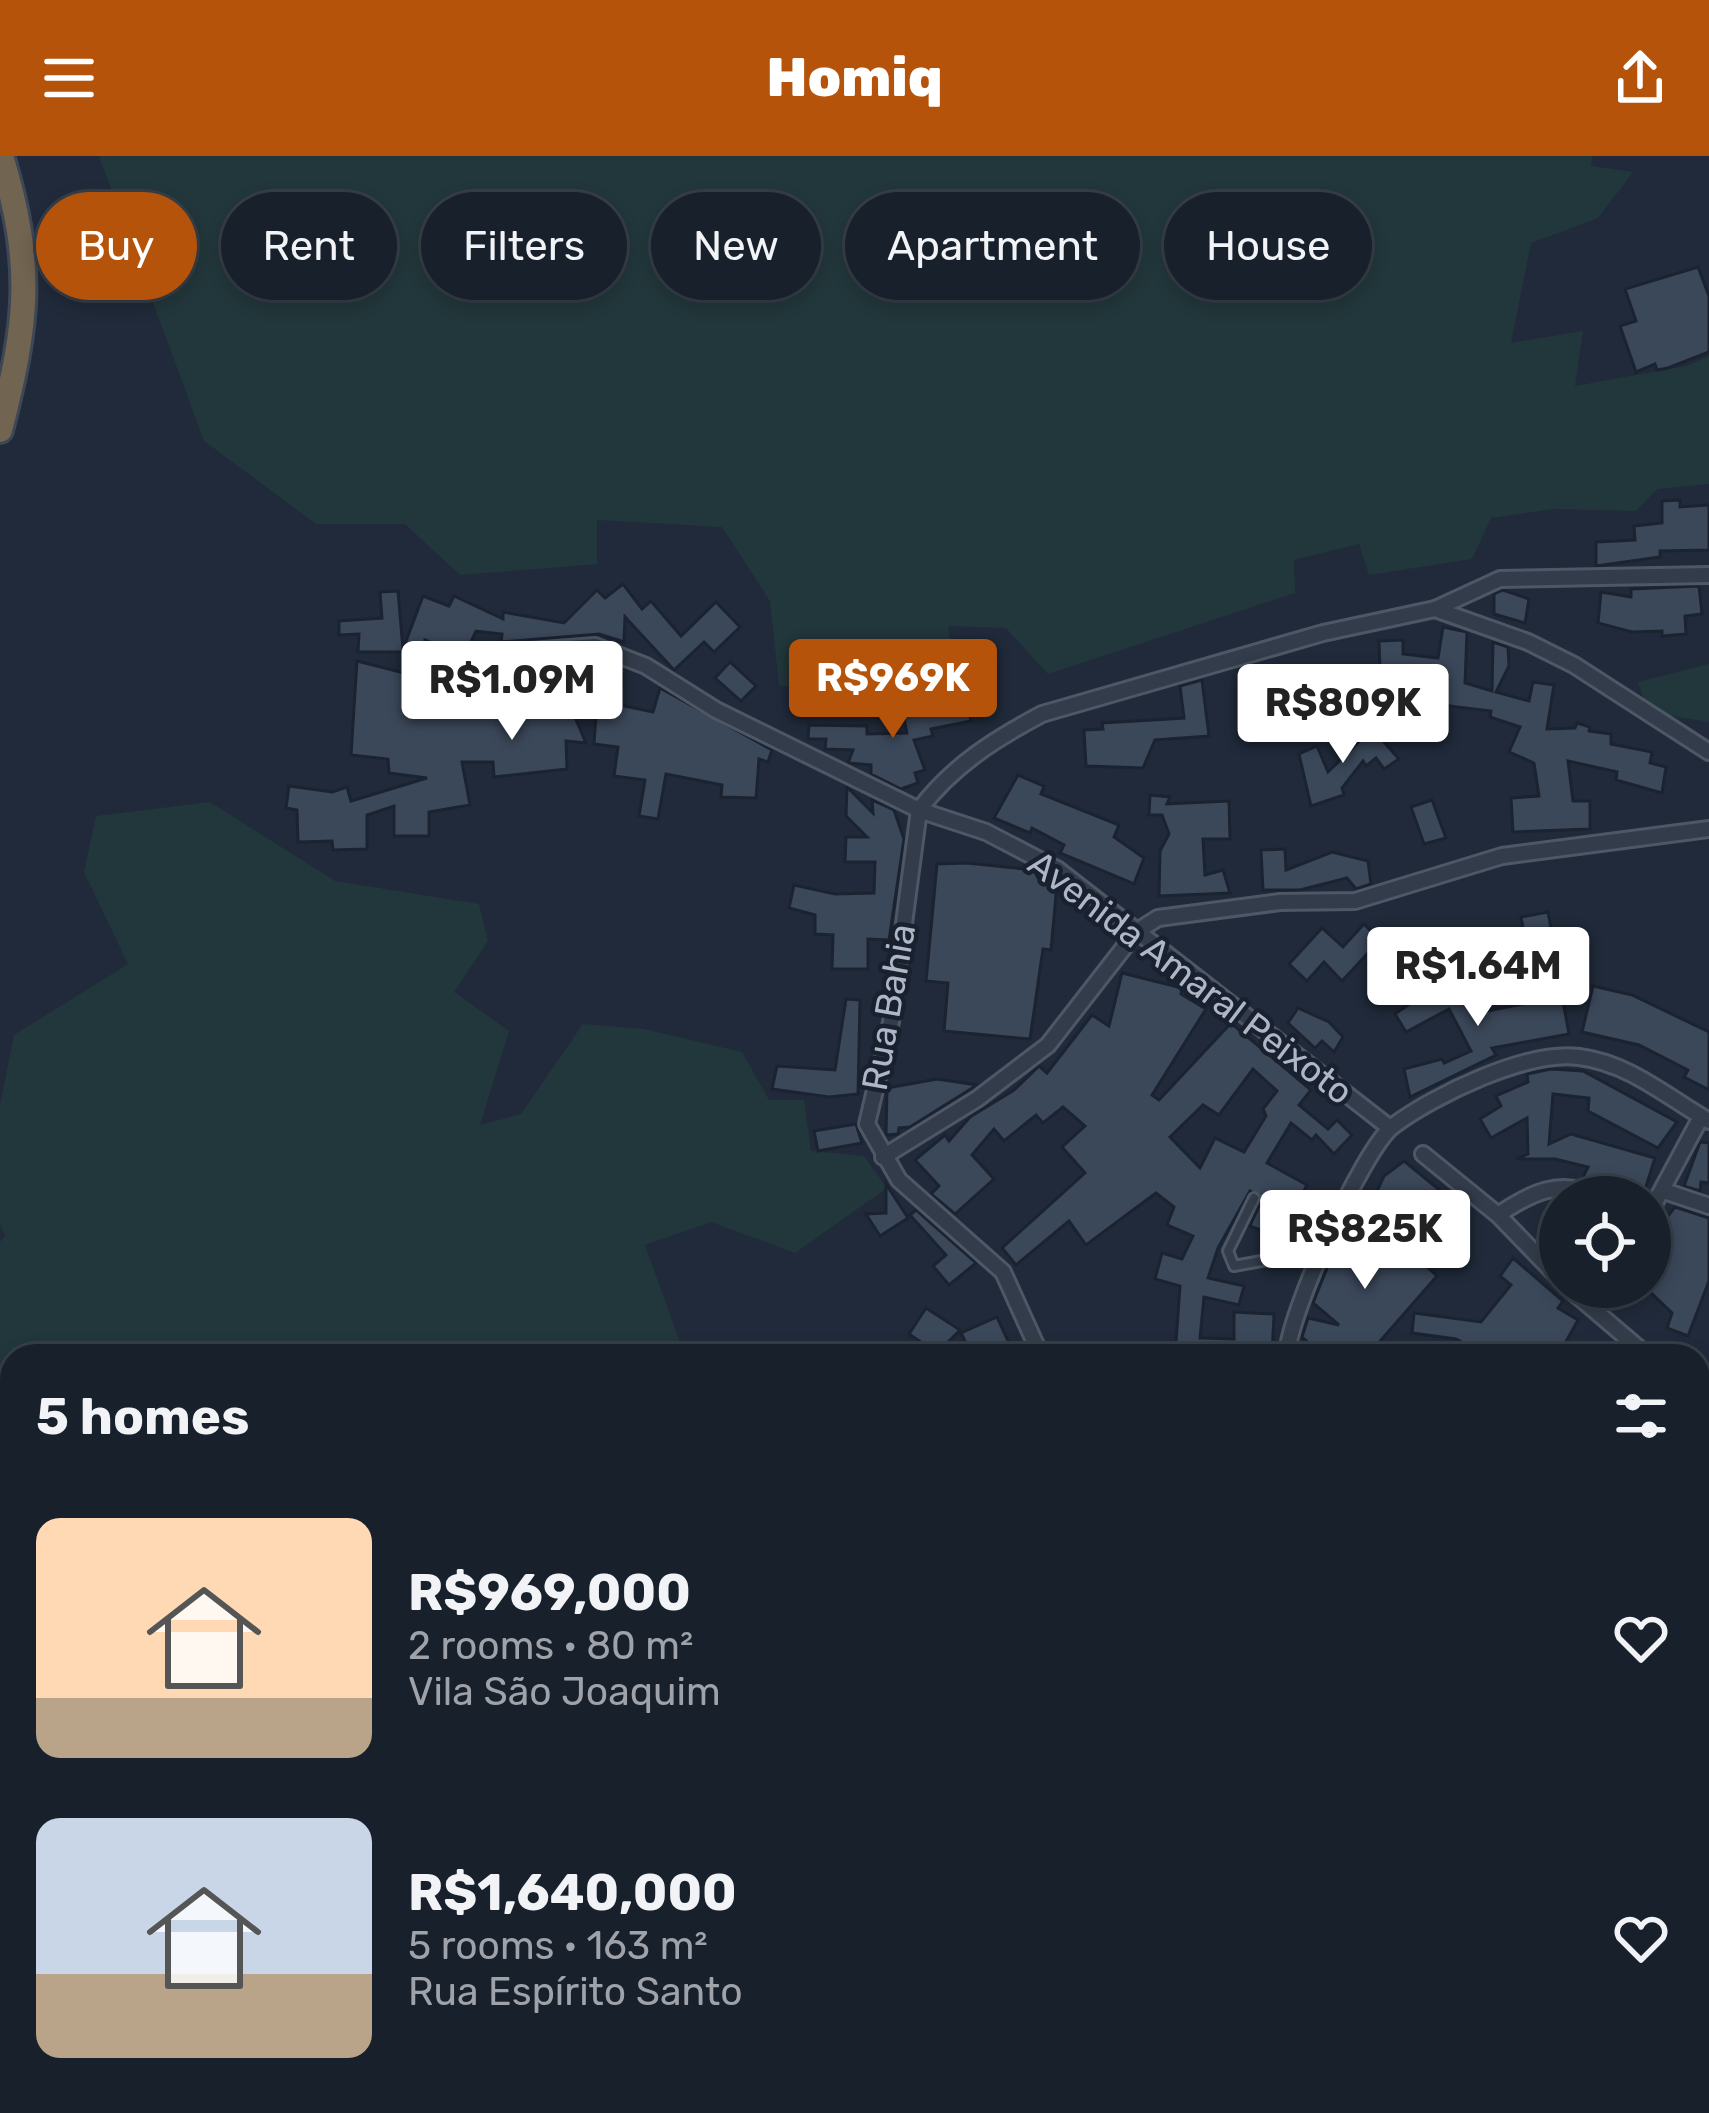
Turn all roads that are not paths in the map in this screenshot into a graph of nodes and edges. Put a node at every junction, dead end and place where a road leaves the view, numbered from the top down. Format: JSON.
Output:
{"nodes":[{"id":1,"x":1,"y":156,"type":"edge"},
{"id":2,"x":18,"y":156,"type":"edge"},
{"id":3,"x":22,"y":226,"type":"junction"},
{"id":4,"x":0,"y":430,"type":"edge"},
{"id":5,"x":1709,"y":574,"type":"edge"},
{"id":6,"x":1435,"y":609,"type":"junction"},
{"id":7,"x":414,"y":660,"type":"dead end"},
{"id":8,"x":1709,"y":752,"type":"edge"},
{"id":9,"x":919,"y":810,"type":"junction"},
{"id":10,"x":1709,"y":829,"type":"edge"},
{"id":11,"x":1136,"y":932,"type":"junction"},
{"id":12,"x":1705,"y":1119,"type":"edge"},
{"id":13,"x":1390,"y":1127,"type":"junction"},
{"id":14,"x":1423,"y":1154,"type":"dead end"},
{"id":15,"x":883,"y":1156,"type":"junction"},
{"id":16,"x":1671,"y":1179,"type":"edge"},
{"id":17,"x":1539,"y":1192,"type":"edge"},
{"id":18,"x":1671,"y":1193,"type":"edge"},
{"id":19,"x":1254,"y":1198,"type":"dead end"},
{"id":20,"x":1347,"y":1202,"type":"junction"},
{"id":21,"x":1709,"y":1206,"type":"edge"},
{"id":22,"x":1498,"y":1215,"type":"junction"},
{"id":23,"x":1539,"y":1257,"type":"edge"},
{"id":24,"x":1592,"y":1308,"type":"edge"},
{"id":25,"x":1036,"y":1344,"type":"edge"},
{"id":26,"x":1289,"y":1344,"type":"edge"},
{"id":27,"x":1634,"y":1344,"type":"edge"}],
"edges":[{"from":1,"to":3,"type":"highway"},
{"from":2,"to":3,"type":"highway"},
{"from":3,"to":4,"type":"highway"},
{"from":5,"to":6,"type":"street"},
{"from":6,"to":8,"type":"street"},
{"from":6,"to":9,"type":"street"},
{"from":7,"to":9,"type":"street","name":"Avenida Amaral Peixoto"},
{"from":9,"to":11,"type":"street","name":"Avenida Amaral Peixoto"},
{"from":9,"to":15,"type":"street","name":"Rua Bahia"},
{"from":10,"to":11,"type":"street"},
{"from":11,"to":13,"type":"street","name":"Avenida Amaral Peixoto"},
{"from":11,"to":15,"type":"street"},
{"from":12,"to":13,"type":"street"},
{"from":12,"to":16,"type":"street"},
{"from":13,"to":20,"type":"street"},
{"from":14,"to":22,"type":"street"},
{"from":15,"to":25,"type":"street"},
{"from":17,"to":22,"type":"street"},
{"from":18,"to":21,"type":"street"},
{"from":19,"to":20,"type":"lane"},
{"from":20,"to":26,"type":"street"},
{"from":22,"to":23,"type":"street"},
{"from":24,"to":27,"type":"street"}]}
